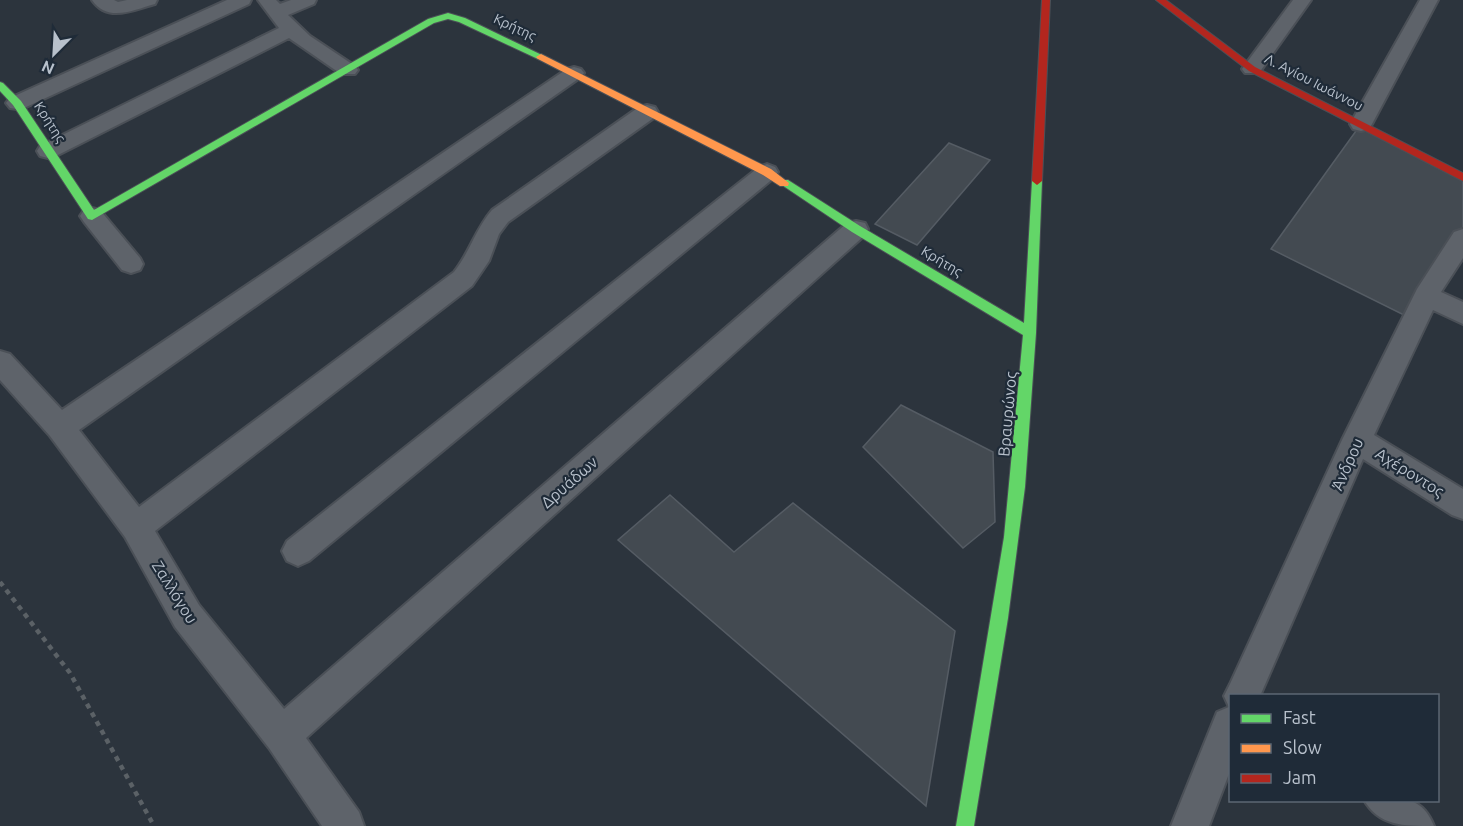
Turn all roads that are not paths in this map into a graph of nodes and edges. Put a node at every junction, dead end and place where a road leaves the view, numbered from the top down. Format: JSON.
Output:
{"nodes":[{"id":1,"x":101,"y":0,"type":"edge"},
{"id":2,"x":148,"y":0,"type":"edge"},
{"id":3,"x":242,"y":0,"type":"edge"},
{"id":4,"x":307,"y":0,"type":"edge"},
{"id":5,"x":1046,"y":0,"type":"edge"},
{"id":6,"x":1160,"y":0,"type":"edge"},
{"id":7,"x":1302,"y":0,"type":"edge"},
{"id":8,"x":1429,"y":0,"type":"edge"},
{"id":9,"x":271,"y":7,"type":"edge"},
{"id":10,"x":290,"y":30,"type":"junction"},
{"id":11,"x":1252,"y":69,"type":"junction"},
{"id":12,"x":348,"y":70,"type":"junction"},
{"id":13,"x":574,"y":73,"type":"junction"},
{"id":14,"x":0,"y":85,"type":"edge"},
{"id":15,"x":17,"y":103,"type":"junction"},
{"id":16,"x":647,"y":112,"type":"junction"},
{"id":17,"x":1361,"y":124,"type":"junction"},
{"id":18,"x":48,"y":151,"type":"junction"},
{"id":19,"x":767,"y":172,"type":"junction"},
{"id":20,"x":1463,"y":177,"type":"edge"},
{"id":21,"x":92,"y":216,"type":"junction"},
{"id":22,"x":856,"y":229,"type":"junction"},
{"id":23,"x":1463,"y":238,"type":"edge"},
{"id":24,"x":131,"y":264,"type":"dead end"},
{"id":25,"x":1427,"y":296,"type":"junction"},
{"id":26,"x":1463,"y":314,"type":"edge"},
{"id":27,"x":1030,"y":333,"type":"junction"},
{"id":28,"x":0,"y":362,"type":"edge"},
{"id":29,"x":60,"y":427,"type":"junction"},
{"id":30,"x":1357,"y":440,"type":"junction"},
{"id":31,"x":1463,"y":504,"type":"edge"},
{"id":32,"x":136,"y":527,"type":"junction"},
{"id":33,"x":298,"y":551,"type":"dead end"},
{"id":34,"x":1246,"y":694,"type":"edge"},
{"id":35,"x":1229,"y":728,"type":"edge"},
{"id":36,"x":282,"y":735,"type":"junction"},
{"id":37,"x":1384,"y":802,"type":"edge"},
{"id":38,"x":333,"y":822,"type":"edge"},
{"id":39,"x":965,"y":826,"type":"edge"},
{"id":40,"x":1190,"y":826,"type":"edge"},
{"id":41,"x":1415,"y":826,"type":"edge"}],
"edges":[{"from":1,"to":2,"type":"street"},
{"from":3,"to":15,"type":"street"},
{"from":4,"to":9,"type":"street"},
{"from":5,"to":27,"type":"street","name":"Βραυρώνος"},
{"from":6,"to":11,"type":"street","name":"Λ. Αγίου Ιωάννου"},
{"from":7,"to":11,"type":"street"},
{"from":8,"to":17,"type":"street"},
{"from":9,"to":10,"type":"street"},
{"from":10,"to":12,"type":"street"},
{"from":10,"to":18,"type":"street"},
{"from":11,"to":17,"type":"street","name":"Λ. Αγίου Ιωάννου"},
{"from":12,"to":13,"type":"street","name":"Κρήτης"},
{"from":12,"to":21,"type":"street","name":"Κρήτης"},
{"from":13,"to":16,"type":"street","name":"Κρήτης"},
{"from":13,"to":29,"type":"street"},
{"from":14,"to":15,"type":"street","name":"Κρήτης"},
{"from":15,"to":18,"type":"street","name":"Κρήτης"},
{"from":16,"to":19,"type":"street","name":"Κρήτης"},
{"from":16,"to":32,"type":"street"},
{"from":17,"to":20,"type":"street","name":"Λ. Αγίου Ιωάννου"},
{"from":18,"to":21,"type":"street","name":"Κρήτης"},
{"from":19,"to":22,"type":"street","name":"Κρήτης"},
{"from":19,"to":33,"type":"street"},
{"from":21,"to":24,"type":"street"},
{"from":22,"to":27,"type":"street","name":"Κρήτης"},
{"from":22,"to":36,"type":"street","name":"Δρυάδων"},
{"from":23,"to":25,"type":"street","name":"Άνδρου"},
{"from":25,"to":26,"type":"street"},
{"from":25,"to":30,"type":"street","name":"Άνδρου"},
{"from":27,"to":39,"type":"street","name":"Βραυρώνος"},
{"from":28,"to":29,"type":"street","name":"Ζαλλόγου"},
{"from":29,"to":32,"type":"street","name":"Ζαλλόγου"},
{"from":30,"to":31,"type":"street","name":"Αχέροντος"},
{"from":30,"to":34,"type":"street","name":"Άνδρου"},
{"from":32,"to":36,"type":"street","name":"Ζαλλόγου"},
{"from":35,"to":40,"type":"street"},
{"from":36,"to":38,"type":"street","name":"Ζαλλόγου"},
{"from":37,"to":41,"type":"street"}]}
